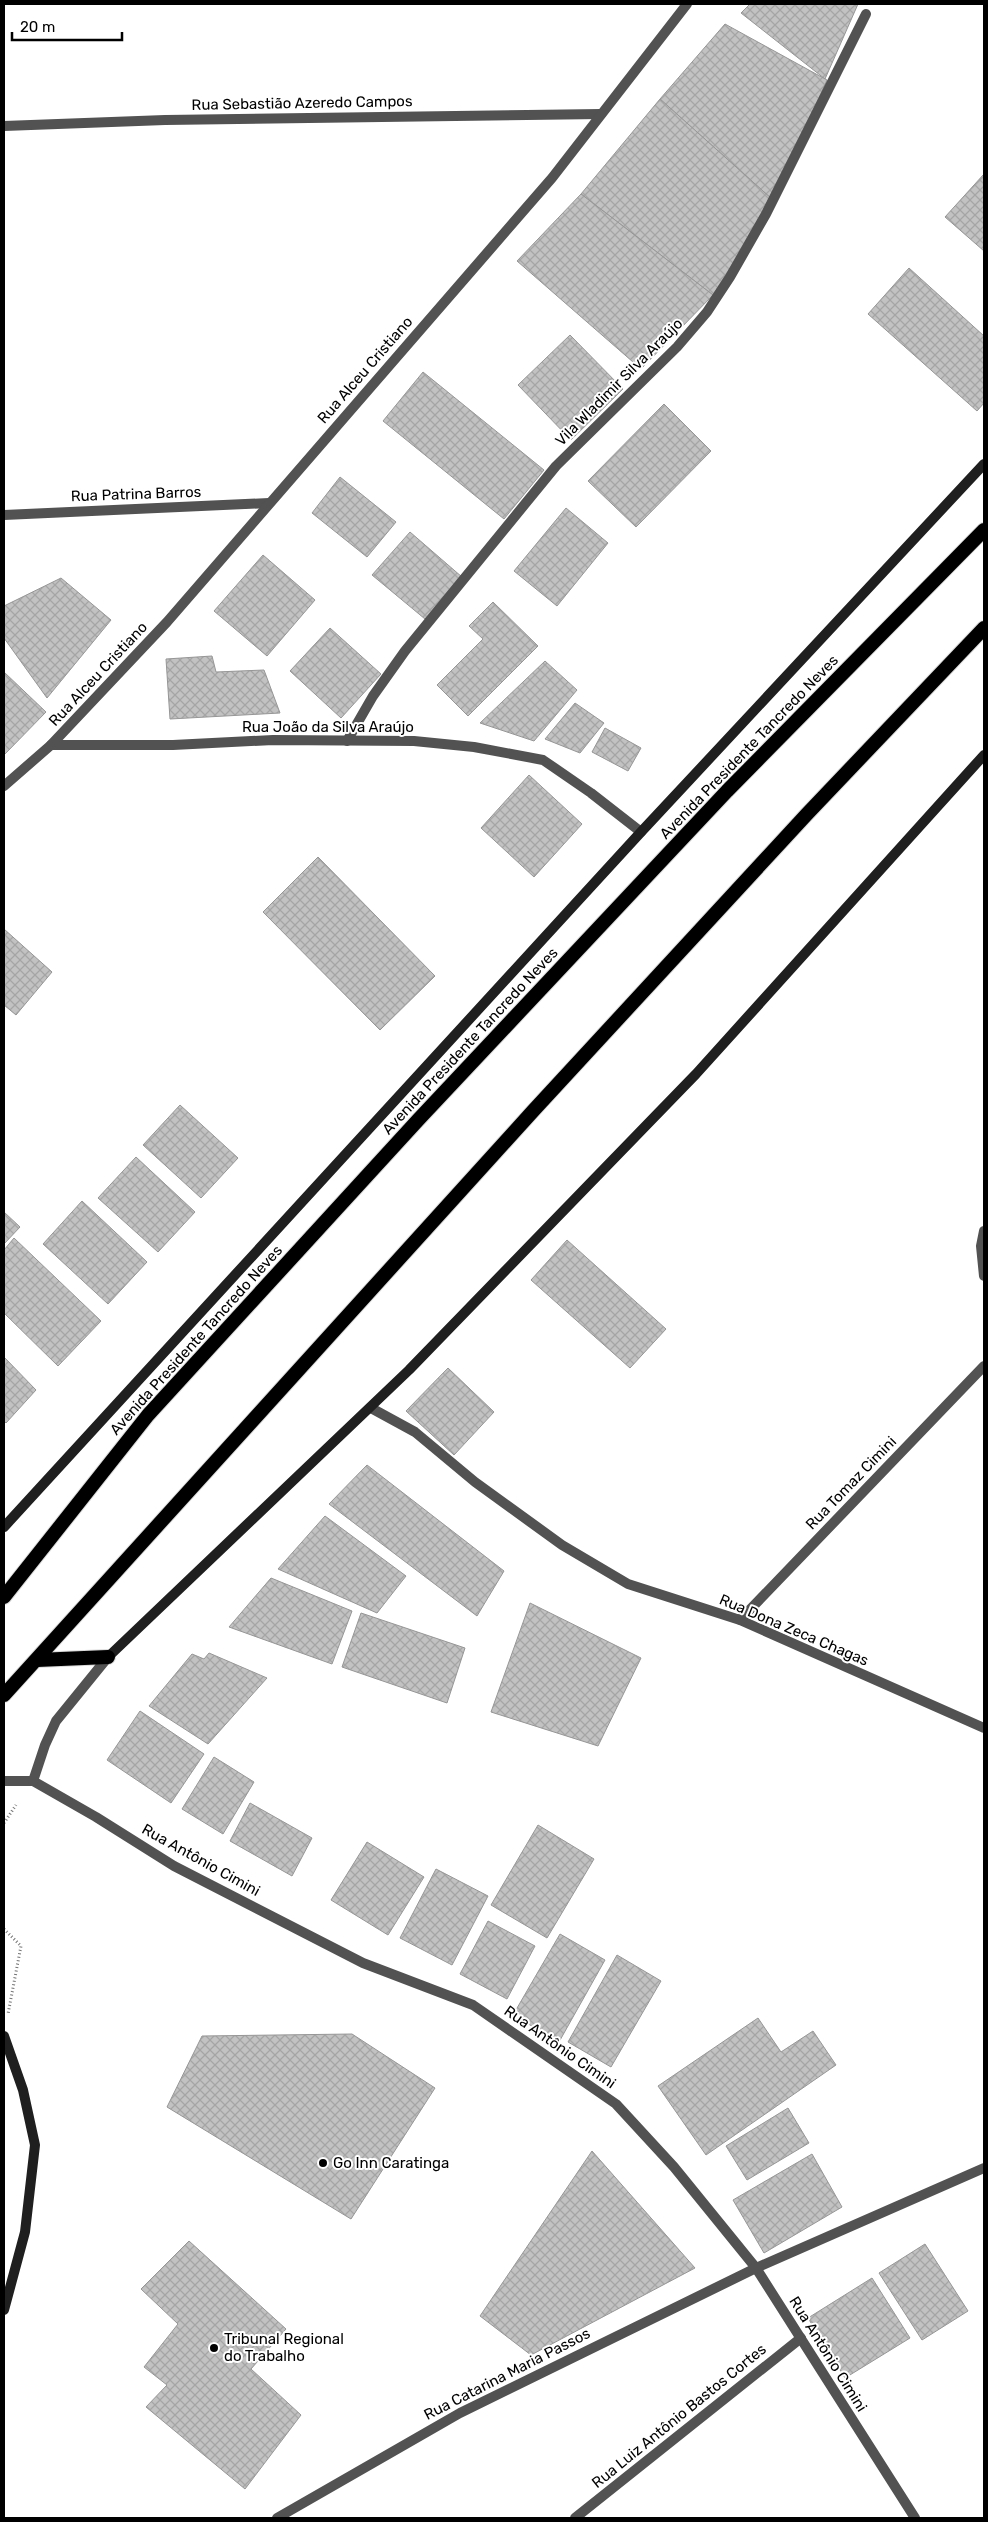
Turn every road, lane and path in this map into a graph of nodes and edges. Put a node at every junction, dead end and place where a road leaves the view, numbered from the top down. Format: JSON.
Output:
{"nodes":[{"id":1,"x":687,"y":4,"type":"edge"},
{"id":2,"x":866,"y":14,"type":"dead end"},
{"id":3,"x":601,"y":114,"type":"junction"},
{"id":4,"x":4,"y":126,"type":"edge"},
{"id":5,"x":984,"y":464,"type":"edge"},
{"id":6,"x":269,"y":503,"type":"junction"},
{"id":7,"x":4,"y":515,"type":"edge"},
{"id":8,"x":984,"y":530,"type":"edge"},
{"id":9,"x":984,"y":628,"type":"edge"},
{"id":10,"x":347,"y":741,"type":"junction"},
{"id":11,"x":52,"y":745,"type":"junction"},
{"id":12,"x":984,"y":754,"type":"edge"},
{"id":13,"x":4,"y":786,"type":"edge"},
{"id":14,"x":641,"y":832,"type":"junction"},
{"id":15,"x":984,"y":1231,"type":"edge"},
{"id":16,"x":984,"y":1276,"type":"edge"},
{"id":17,"x":984,"y":1366,"type":"edge"},
{"id":18,"x":371,"y":1408,"type":"junction"},
{"id":19,"x":4,"y":1527,"type":"edge"},
{"id":20,"x":4,"y":1597,"type":"edge"},
{"id":21,"x":740,"y":1620,"type":"junction"},
{"id":22,"x":108,"y":1657,"type":"junction"},
{"id":23,"x":37,"y":1660,"type":"junction"},
{"id":24,"x":4,"y":1695,"type":"edge"},
{"id":25,"x":984,"y":1728,"type":"edge"},
{"id":26,"x":4,"y":1781,"type":"edge"},
{"id":27,"x":33,"y":1781,"type":"junction"},
{"id":28,"x":4,"y":1929,"type":"edge"},
{"id":29,"x":7,"y":2017,"type":"dead end"},
{"id":30,"x":4,"y":2036,"type":"edge"},
{"id":31,"x":984,"y":2168,"type":"edge"},
{"id":32,"x":756,"y":2268,"type":"junction"},
{"id":33,"x":4,"y":2310,"type":"edge"},
{"id":34,"x":801,"y":2338,"type":"junction"},
{"id":35,"x":277,"y":2518,"type":"edge"},
{"id":36,"x":575,"y":2518,"type":"edge"},
{"id":37,"x":915,"y":2518,"type":"edge"}],
"edges":[{"from":1,"to":3,"type":"street","name":"Rua Alceu Cristiano"},
{"from":2,"to":10,"type":"street","name":"Vila Wladimir Silva Araújo"},
{"from":3,"to":4,"type":"street","name":"Rua Sebastião Azeredo Campos"},
{"from":3,"to":6,"type":"street","name":"Rua Alceu Cristiano"},
{"from":5,"to":14,"type":"main road","name":"Avenida Presidente Tancredo Neves"},
{"from":6,"to":7,"type":"street","name":"Rua Patrina Barros"},
{"from":6,"to":11,"type":"street","name":"Rua Alceu Cristiano"},
{"from":8,"to":20,"type":"highway","name":"Avenida Presidente Tancredo Neves"},
{"from":9,"to":23,"type":"highway"},
{"from":10,"to":11,"type":"street","name":"Rua João da Silva Araújo"},
{"from":10,"to":14,"type":"street","name":"Rua João da Silva Araújo"},
{"from":11,"to":13,"type":"street"},
{"from":12,"to":18,"type":"main road"},
{"from":14,"to":19,"type":"main road","name":"Avenida Presidente Tancredo Neves"},
{"from":15,"to":16,"type":"street"},
{"from":17,"to":21,"type":"street","name":"Rua Tomaz Cimini"},
{"from":18,"to":21,"type":"street","name":"Rua Dona Zeca Chagas"},
{"from":18,"to":22,"type":"main road"},
{"from":21,"to":25,"type":"street","name":"Rua Dona Zeca Chagas"},
{"from":22,"to":23,"type":"highway"},
{"from":22,"to":27,"type":"street"},
{"from":23,"to":24,"type":"highway"},
{"from":26,"to":27,"type":"street","name":"Rua Antônio Cimini"},
{"from":27,"to":32,"type":"street","name":"Rua Antônio Cimini"},
{"from":28,"to":29,"type":"path"},
{"from":30,"to":33,"type":"main road"},
{"from":31,"to":32,"type":"street"},
{"from":32,"to":34,"type":"street","name":"Rua Antônio Cimini"},
{"from":32,"to":35,"type":"street","name":"Rua Catarina Maria Passos"},
{"from":34,"to":36,"type":"street","name":"Rua Luiz Antônio Bastos Cortes"},
{"from":34,"to":37,"type":"street","name":"Rua Antônio Cimini"}]}
